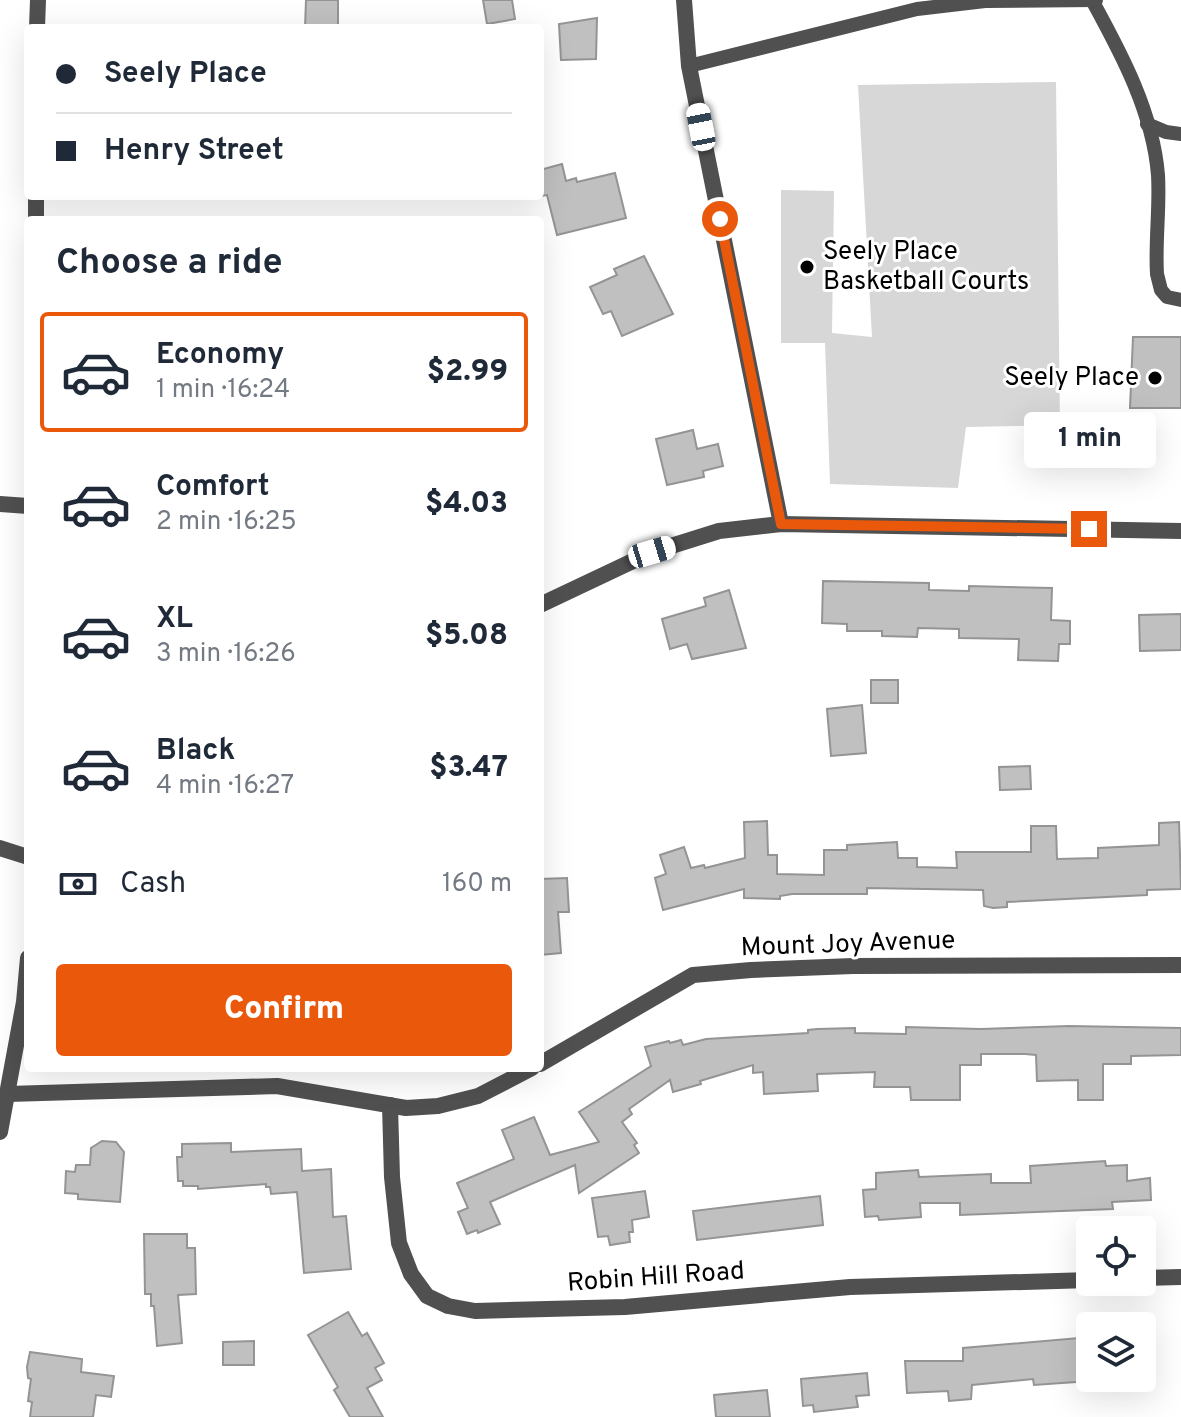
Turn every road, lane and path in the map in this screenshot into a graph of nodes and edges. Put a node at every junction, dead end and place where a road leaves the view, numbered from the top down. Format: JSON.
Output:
{"nodes":[{"id":1,"x":38,"y":0,"type":"edge"},
{"id":2,"x":684,"y":0,"type":"edge"},
{"id":3,"x":1069,"y":1,"type":"edge"},
{"id":4,"x":1095,"y":1,"type":"edge"},
{"id":5,"x":37,"y":24,"type":"edge"},
{"id":6,"x":689,"y":66,"type":"junction"},
{"id":7,"x":1147,"y":124,"type":"junction"},
{"id":8,"x":1181,"y":134,"type":"edge"},
{"id":9,"x":1181,"y":300,"type":"edge"},
{"id":10,"x":0,"y":504,"type":"edge"},
{"id":11,"x":24,"y":506,"type":"edge"},
{"id":12,"x":781,"y":524,"type":"junction"},
{"id":13,"x":1181,"y":531,"type":"edge"},
{"id":14,"x":544,"y":603,"type":"edge"},
{"id":15,"x":0,"y":848,"type":"edge"},
{"id":16,"x":24,"y":856,"type":"edge"},
{"id":17,"x":1181,"y":965,"type":"edge"},
{"id":18,"x":24,"y":1002,"type":"edge"},
{"id":19,"x":544,"y":1062,"type":"edge"},
{"id":20,"x":524,"y":1072,"type":"edge"},
{"id":21,"x":8,"y":1094,"type":"junction"},
{"id":22,"x":390,"y":1105,"type":"junction"},
{"id":23,"x":0,"y":1132,"type":"edge"},
{"id":24,"x":1181,"y":1277,"type":"edge"},
{"id":25,"x":1156,"y":1278,"type":"edge"},
{"id":26,"x":1076,"y":1280,"type":"edge"}],
"edges":[{"from":1,"to":5,"type":"street"},
{"from":2,"to":6,"type":"street"},
{"from":3,"to":4,"type":"lane"},
{"from":3,"to":6,"type":"lane"},
{"from":4,"to":7,"type":"lane"},
{"from":6,"to":12,"type":"street"},
{"from":7,"to":8,"type":"lane"},
{"from":7,"to":9,"type":"lane"},
{"from":10,"to":11,"type":"street"},
{"from":12,"to":13,"type":"street"},
{"from":12,"to":14,"type":"street"},
{"from":15,"to":16,"type":"street"},
{"from":17,"to":19,"type":"street","name":"Mount Joy Avenue"},
{"from":18,"to":21,"type":"street"},
{"from":20,"to":22,"type":"street"},
{"from":21,"to":22,"type":"street"},
{"from":21,"to":23,"type":"street"},
{"from":22,"to":26,"type":"street","name":"Robin Hill Road"},
{"from":24,"to":25,"type":"street"}]}
